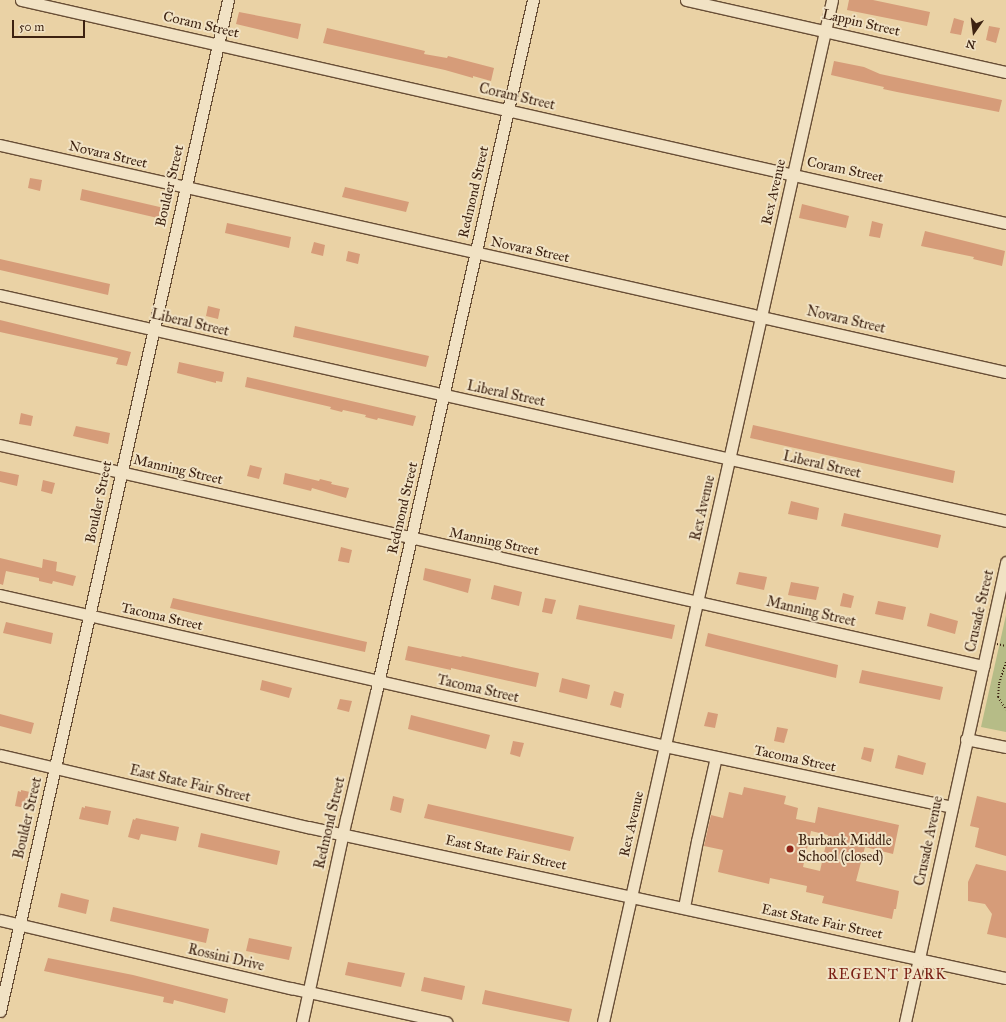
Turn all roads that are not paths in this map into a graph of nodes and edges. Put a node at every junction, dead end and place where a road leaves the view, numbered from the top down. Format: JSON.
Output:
{"nodes":[{"id":1,"x":21,"y":0,"type":"edge"},
{"id":2,"x":228,"y":0,"type":"edge"},
{"id":3,"x":532,"y":0,"type":"edge"},
{"id":4,"x":686,"y":0,"type":"edge"},
{"id":5,"x":832,"y":0,"type":"edge"},
{"id":6,"x":825,"y":32,"type":"junction"},
{"id":7,"x":218,"y":44,"type":"junction"},
{"id":8,"x":1006,"y":72,"type":"edge"},
{"id":9,"x":508,"y":110,"type":"junction"},
{"id":10,"x":0,"y":145,"type":"edge"},
{"id":11,"x":793,"y":175,"type":"junction"},
{"id":12,"x":185,"y":188,"type":"junction"},
{"id":13,"x":1006,"y":223,"type":"edge"},
{"id":14,"x":475,"y":253,"type":"junction"},
{"id":15,"x":0,"y":295,"type":"edge"},
{"id":16,"x":761,"y":317,"type":"junction"},
{"id":17,"x":153,"y":330,"type":"junction"},
{"id":18,"x":1006,"y":372,"type":"edge"},
{"id":19,"x":443,"y":396,"type":"junction"},
{"id":20,"x":0,"y":445,"type":"edge"},
{"id":21,"x":729,"y":459,"type":"junction"},
{"id":22,"x":121,"y":473,"type":"junction"},
{"id":23,"x":1006,"y":521,"type":"edge"},
{"id":24,"x":411,"y":539,"type":"junction"},
{"id":25,"x":1006,"y":562,"type":"edge"},
{"id":26,"x":0,"y":595,"type":"edge"},
{"id":27,"x":697,"y":602,"type":"junction"},
{"id":28,"x":89,"y":616,"type":"junction"},
{"id":29,"x":983,"y":666,"type":"junction"},
{"id":30,"x":379,"y":682,"type":"junction"},
{"id":31,"x":966,"y":738,"type":"junction"},
{"id":32,"x":665,"y":746,"type":"junction"},
{"id":33,"x":1006,"y":747,"type":"edge"},
{"id":34,"x":0,"y":755,"type":"edge"},
{"id":35,"x":716,"y":757,"type":"junction"},
{"id":36,"x":54,"y":768,"type":"junction"},
{"id":37,"x":951,"y":807,"type":"junction"},
{"id":38,"x":343,"y":833,"type":"junction"},
{"id":39,"x":630,"y":895,"type":"junction"},
{"id":40,"x":684,"y":907,"type":"junction"},
{"id":41,"x":0,"y":920,"type":"edge"},
{"id":42,"x":19,"y":924,"type":"junction"},
{"id":43,"x":919,"y":958,"type":"junction"},
{"id":44,"x":1006,"y":978,"type":"edge"},
{"id":45,"x":308,"y":992,"type":"junction"},
{"id":46,"x":0,"y":1010,"type":"edge"},
{"id":47,"x":302,"y":1022,"type":"edge"},
{"id":48,"x":446,"y":1022,"type":"edge"},
{"id":49,"x":603,"y":1022,"type":"edge"},
{"id":50,"x":905,"y":1022,"type":"edge"}],
"edges":[{"from":1,"to":7,"type":"street","name":"Coram Street"},
{"from":2,"to":7,"type":"street","name":"Boulder Street"},
{"from":3,"to":9,"type":"street","name":"Redmond Street"},
{"from":4,"to":6,"type":"street","name":"Lappin Street"},
{"from":5,"to":6,"type":"street","name":"Rex Avenue"},
{"from":6,"to":8,"type":"street","name":"Lappin Street"},
{"from":6,"to":11,"type":"street","name":"Rex Avenue"},
{"from":7,"to":9,"type":"street","name":"Coram Street"},
{"from":7,"to":12,"type":"street","name":"Boulder Street"},
{"from":9,"to":11,"type":"street","name":"Coram Street"},
{"from":9,"to":14,"type":"street","name":"Redmond Street"},
{"from":10,"to":12,"type":"street","name":"Novara Street"},
{"from":11,"to":13,"type":"street","name":"Coram Street"},
{"from":11,"to":16,"type":"street","name":"Rex Avenue"},
{"from":12,"to":14,"type":"street","name":"Novara Street"},
{"from":12,"to":17,"type":"street","name":"Boulder Street"},
{"from":14,"to":16,"type":"street","name":"Novara Street"},
{"from":14,"to":19,"type":"street","name":"Redmond Street"},
{"from":15,"to":17,"type":"street","name":"Liberal Street"},
{"from":16,"to":18,"type":"street","name":"Novara Street"},
{"from":16,"to":21,"type":"street","name":"Rex Avenue"},
{"from":17,"to":19,"type":"street","name":"Liberal Street"},
{"from":17,"to":22,"type":"street","name":"Boulder Street"},
{"from":19,"to":21,"type":"street","name":"Liberal Street"},
{"from":19,"to":24,"type":"street","name":"Redmond Street"},
{"from":20,"to":22,"type":"street","name":"Manning Street"},
{"from":21,"to":23,"type":"street","name":"Liberal Street"},
{"from":21,"to":27,"type":"street","name":"Rex Avenue"},
{"from":22,"to":24,"type":"street","name":"Manning Street"},
{"from":22,"to":28,"type":"street","name":"Boulder Street"},
{"from":24,"to":27,"type":"street","name":"Manning Street"},
{"from":24,"to":30,"type":"street","name":"Redmond Street"},
{"from":25,"to":29,"type":"street","name":"Crusade Street"},
{"from":26,"to":28,"type":"street","name":"Tacoma Street"},
{"from":27,"to":29,"type":"street","name":"Manning Street"},
{"from":27,"to":32,"type":"street","name":"Rex Avenue"},
{"from":28,"to":30,"type":"street","name":"Tacoma Street"},
{"from":28,"to":36,"type":"street","name":"Boulder Street"},
{"from":29,"to":31,"type":"street","name":"Crusade Avenue"},
{"from":30,"to":32,"type":"street","name":"Tacoma Street"},
{"from":30,"to":38,"type":"street","name":"Redmond Street"},
{"from":31,"to":33,"type":"street"},
{"from":31,"to":37,"type":"street","name":"Crusade Avenue"},
{"from":32,"to":35,"type":"street","name":"Tacoma Street"},
{"from":32,"to":39,"type":"street","name":"Rex Avenue"},
{"from":34,"to":36,"type":"street","name":"East State Fair Street"},
{"from":35,"to":37,"type":"street","name":"Tacoma Street"},
{"from":35,"to":40,"type":"street"},
{"from":36,"to":38,"type":"street","name":"East State Fair Street"},
{"from":36,"to":42,"type":"street","name":"Boulder Street"},
{"from":37,"to":43,"type":"street","name":"Crusade Avenue"},
{"from":38,"to":39,"type":"street","name":"East State Fair Street"},
{"from":38,"to":45,"type":"street","name":"Redmond Street"},
{"from":39,"to":40,"type":"street","name":"East State Fair Street"},
{"from":39,"to":49,"type":"street","name":"Rex Avenue"},
{"from":40,"to":43,"type":"street","name":"East State Fair Street"},
{"from":41,"to":42,"type":"street","name":"Rossini Drive"},
{"from":42,"to":45,"type":"street","name":"Rossini Drive"},
{"from":42,"to":46,"type":"street","name":"Boulder Street"},
{"from":43,"to":44,"type":"street","name":"East State Fair Street"},
{"from":43,"to":50,"type":"street","name":"Crusade Avenue"},
{"from":45,"to":47,"type":"street","name":"Redmond Street"},
{"from":45,"to":48,"type":"street","name":"Rossini Drive"}]}
